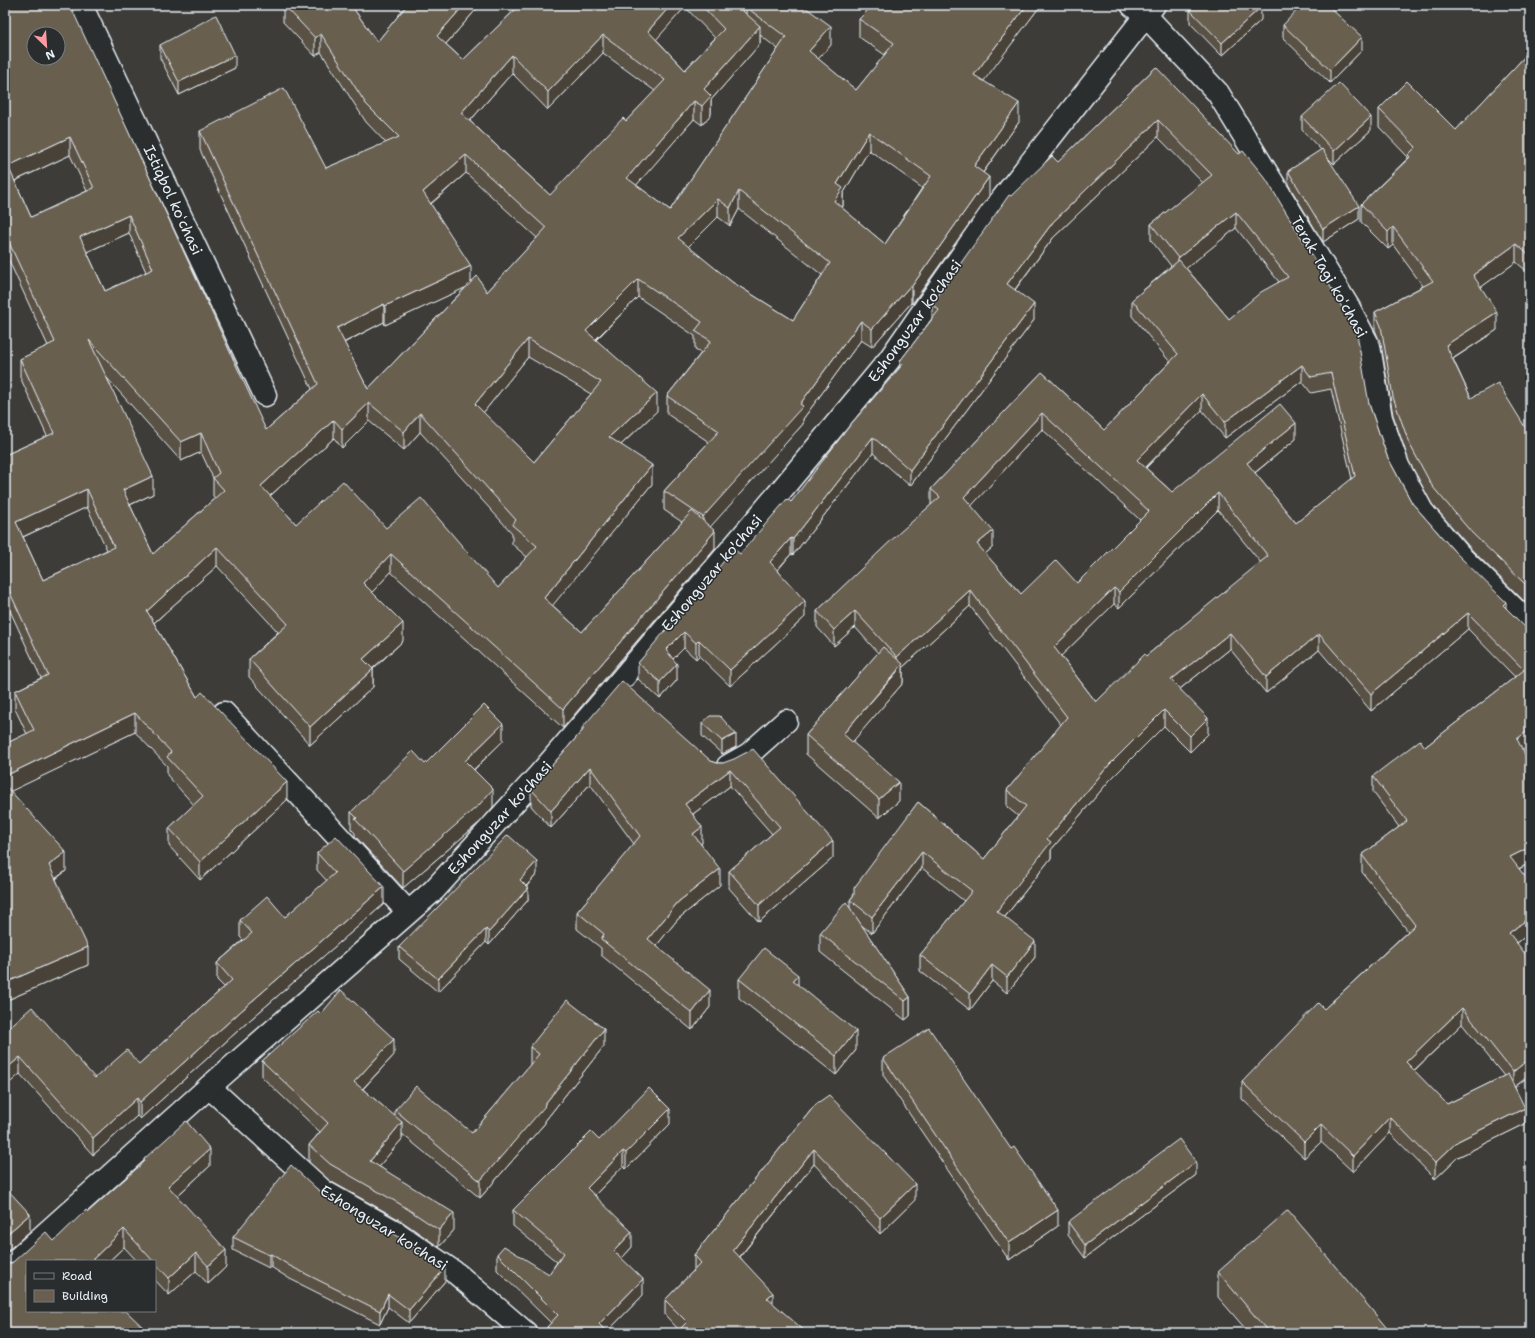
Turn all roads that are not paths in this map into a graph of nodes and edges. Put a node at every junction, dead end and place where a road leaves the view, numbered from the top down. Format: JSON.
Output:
{"nodes":[{"id":1,"x":81,"y":5,"type":"edge"},
{"id":2,"x":1144,"y":9,"type":"edge"},
{"id":3,"x":265,"y":395,"type":"dead end"},
{"id":4,"x":1530,"y":624,"type":"edge"},
{"id":5,"x":224,"y":713,"type":"edge"},
{"id":6,"x":786,"y":721,"type":"dead end"},
{"id":7,"x":708,"y":758,"type":"edge"},
{"id":8,"x":408,"y":912,"type":"junction"},
{"id":9,"x":209,"y":1086,"type":"junction"},
{"id":10,"x":5,"y":1270,"type":"edge"},
{"id":11,"x":526,"y":1333,"type":"edge"}],
"edges":[{"from":1,"to":3,"type":"street","name":"Istiqbol koʻchasi"},
{"from":2,"to":4,"type":"street","name":"Terak Tagi koʻchasi"},
{"from":2,"to":8,"type":"street","name":"Eshonguzar ko'chasi"},
{"from":5,"to":8,"type":"street"},
{"from":6,"to":7,"type":"street"},
{"from":8,"to":9,"type":"street","name":"Eshonguzar ko'chasi"},
{"from":9,"to":10,"type":"street","name":"Eshonguzar ko'chasi"},
{"from":9,"to":11,"type":"street","name":"Eshonguzar ko'chasi"}]}
